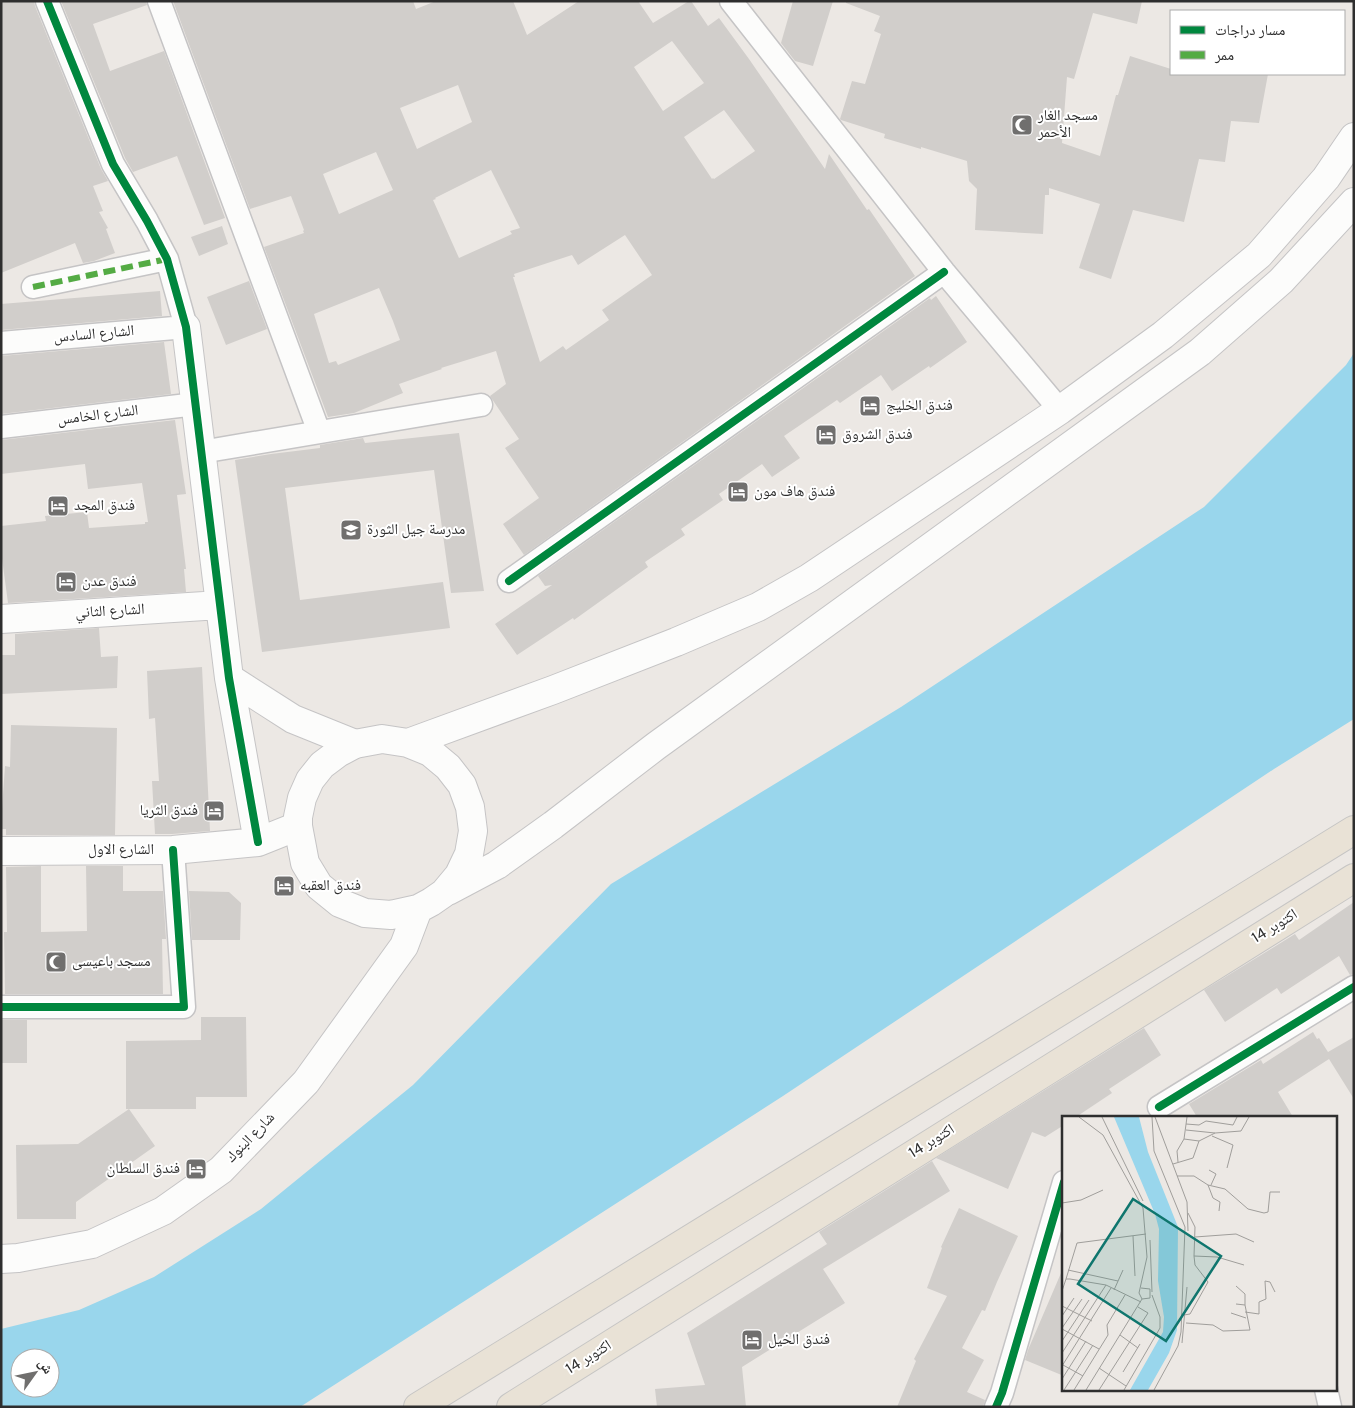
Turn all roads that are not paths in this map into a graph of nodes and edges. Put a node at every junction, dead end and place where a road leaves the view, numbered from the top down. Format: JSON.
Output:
{"nodes":[{"id":1,"x":47,"y":1,"type":"edge"},
{"id":2,"x":158,"y":1,"type":"edge"},
{"id":3,"x":731,"y":1,"type":"edge"},
{"id":4,"x":1354,"y":137,"type":"edge"},
{"id":5,"x":1354,"y":202,"type":"edge"},
{"id":6,"x":167,"y":259,"type":"junction"},
{"id":7,"x":944,"y":272,"type":"junction"},
{"id":8,"x":33,"y":287,"type":"dead end"},
{"id":9,"x":186,"y":327,"type":"junction"},
{"id":10,"x":1,"y":343,"type":"edge"},
{"id":11,"x":196,"y":404,"type":"junction"},
{"id":12,"x":481,"y":405,"type":"dead end"},
{"id":13,"x":1060,"y":410,"type":"junction"},
{"id":14,"x":1,"y":427,"type":"edge"},
{"id":15,"x":319,"y":432,"type":"junction"},
{"id":16,"x":201,"y":452,"type":"junction"},
{"id":17,"x":509,"y":581,"type":"dead end"},
{"id":18,"x":220,"y":605,"type":"junction"},
{"id":19,"x":1,"y":618,"type":"edge"},
{"id":20,"x":229,"y":678,"type":"junction"},
{"id":21,"x":408,"y":743,"type":"junction"},
{"id":22,"x":355,"y":744,"type":"junction"},
{"id":23,"x":298,"y":826,"type":"junction"},
{"id":24,"x":1354,"y":830,"type":"edge"},
{"id":25,"x":258,"y":842,"type":"junction"},
{"id":26,"x":173,"y":850,"type":"junction"},
{"id":27,"x":1,"y":851,"type":"edge"},
{"id":28,"x":1354,"y":878,"type":"edge"},
{"id":29,"x":444,"y":892,"type":"junction"},
{"id":30,"x":418,"y":909,"type":"junction"},
{"id":31,"x":1354,"y":988,"type":"edge"},
{"id":32,"x":1,"y":1007,"type":"edge"},
{"id":33,"x":1157,"y":1114,"type":"edge"},
{"id":34,"x":1062,"y":1189,"type":"edge"},
{"id":35,"x":1,"y":1259,"type":"edge"},
{"id":36,"x":1326,"y":1390,"type":"edge"},
{"id":37,"x":418,"y":1407,"type":"edge"},
{"id":38,"x":511,"y":1407,"type":"edge"},
{"id":39,"x":996,"y":1407,"type":"edge"},
{"id":40,"x":1330,"y":1407,"type":"edge"}],
"edges":[{"from":1,"to":6,"type":"street"},
{"from":2,"to":15,"type":"street"},
{"from":3,"to":7,"type":"street"},
{"from":4,"to":13,"type":"main road"},
{"from":5,"to":29,"type":"main road"},
{"from":6,"to":8,"type":"street"},
{"from":6,"to":9,"type":"street"},
{"from":7,"to":13,"type":"street"},
{"from":7,"to":17,"type":"street"},
{"from":9,"to":10,"type":"street","name":"الشارع السادس"},
{"from":9,"to":11,"type":"main road"},
{"from":11,"to":14,"type":"street","name":"الشارع الخامس"},
{"from":11,"to":16,"type":"main road"},
{"from":12,"to":15,"type":"street"},
{"from":13,"to":21,"type":"main road"},
{"from":15,"to":16,"type":"street"},
{"from":16,"to":18,"type":"main road"},
{"from":18,"to":19,"type":"main road","name":"الشارع الثاني"},
{"from":18,"to":20,"type":"main road"},
{"from":20,"to":22,"type":"main road"},
{"from":20,"to":25,"type":"main road"},
{"from":21,"to":22,"type":"main road"},
{"from":21,"to":29,"type":"main road"},
{"from":22,"to":23,"type":"main road"},
{"from":23,"to":25,"type":"main road","name":"الشارع الاول"},
{"from":23,"to":30,"type":"main road"},
{"from":24,"to":37,"type":"highway"},
{"from":25,"to":26,"type":"main road","name":"الشارع الاول"},
{"from":26,"to":27,"type":"main road","name":"الشارع الاول"},
{"from":26,"to":32,"type":"street"},
{"from":28,"to":38,"type":"highway","name":"14 اكتوبر"},
{"from":29,"to":30,"type":"main road"},
{"from":30,"to":35,"type":"main road","name":"شارع البنوك"},
{"from":31,"to":33,"type":"street"},
{"from":34,"to":39,"type":"street"},
{"from":36,"to":40,"type":"street"}]}
